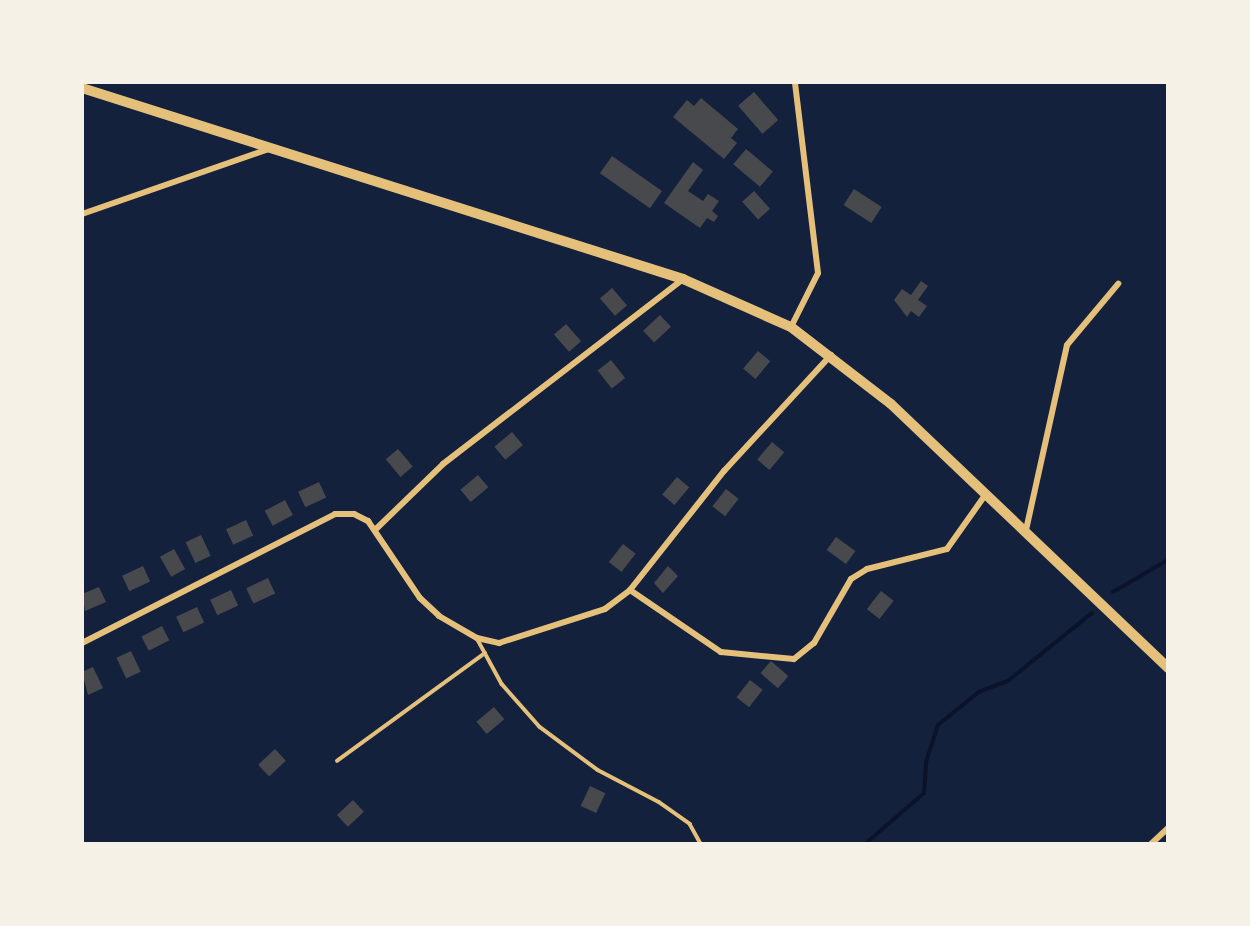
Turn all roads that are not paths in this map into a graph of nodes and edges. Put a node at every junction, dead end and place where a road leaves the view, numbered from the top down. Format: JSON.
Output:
{"nodes":[{"id":1,"x":795,"y":82,"type":"edge"},
{"id":2,"x":82,"y":88,"type":"edge"},
{"id":3,"x":271,"y":148,"type":"junction"},
{"id":4,"x":82,"y":214,"type":"edge"},
{"id":5,"x":683,"y":279,"type":"junction"},
{"id":6,"x":1118,"y":284,"type":"dead end"},
{"id":7,"x":791,"y":327,"type":"junction"},
{"id":8,"x":831,"y":355,"type":"junction"},
{"id":9,"x":986,"y":493,"type":"junction"},
{"id":10,"x":376,"y":529,"type":"junction"},
{"id":11,"x":1026,"y":530,"type":"junction"},
{"id":12,"x":630,"y":590,"type":"junction"},
{"id":13,"x":477,"y":638,"type":"junction"},
{"id":14,"x":82,"y":643,"type":"edge"},
{"id":15,"x":485,"y":653,"type":"junction"},
{"id":16,"x":1168,"y":668,"type":"edge"},
{"id":17,"x":337,"y":761,"type":"dead end"},
{"id":18,"x":1168,"y":828,"type":"edge"},
{"id":19,"x":701,"y":844,"type":"edge"},
{"id":20,"x":1151,"y":844,"type":"edge"}],
"edges":[{"from":1,"to":7,"type":"street"},
{"from":2,"to":3,"type":"main road"},
{"from":3,"to":4,"type":"street"},
{"from":3,"to":5,"type":"main road"},
{"from":5,"to":7,"type":"main road"},
{"from":5,"to":10,"type":"street"},
{"from":6,"to":11,"type":"street"},
{"from":7,"to":8,"type":"main road"},
{"from":8,"to":9,"type":"main road"},
{"from":8,"to":12,"type":"street"},
{"from":9,"to":11,"type":"main road"},
{"from":9,"to":12,"type":"street"},
{"from":10,"to":13,"type":"street"},
{"from":10,"to":14,"type":"street"},
{"from":11,"to":16,"type":"main road"},
{"from":12,"to":13,"type":"street"},
{"from":13,"to":15,"type":"lane"},
{"from":15,"to":17,"type":"lane"},
{"from":15,"to":19,"type":"lane"},
{"from":18,"to":20,"type":"street"}]}
